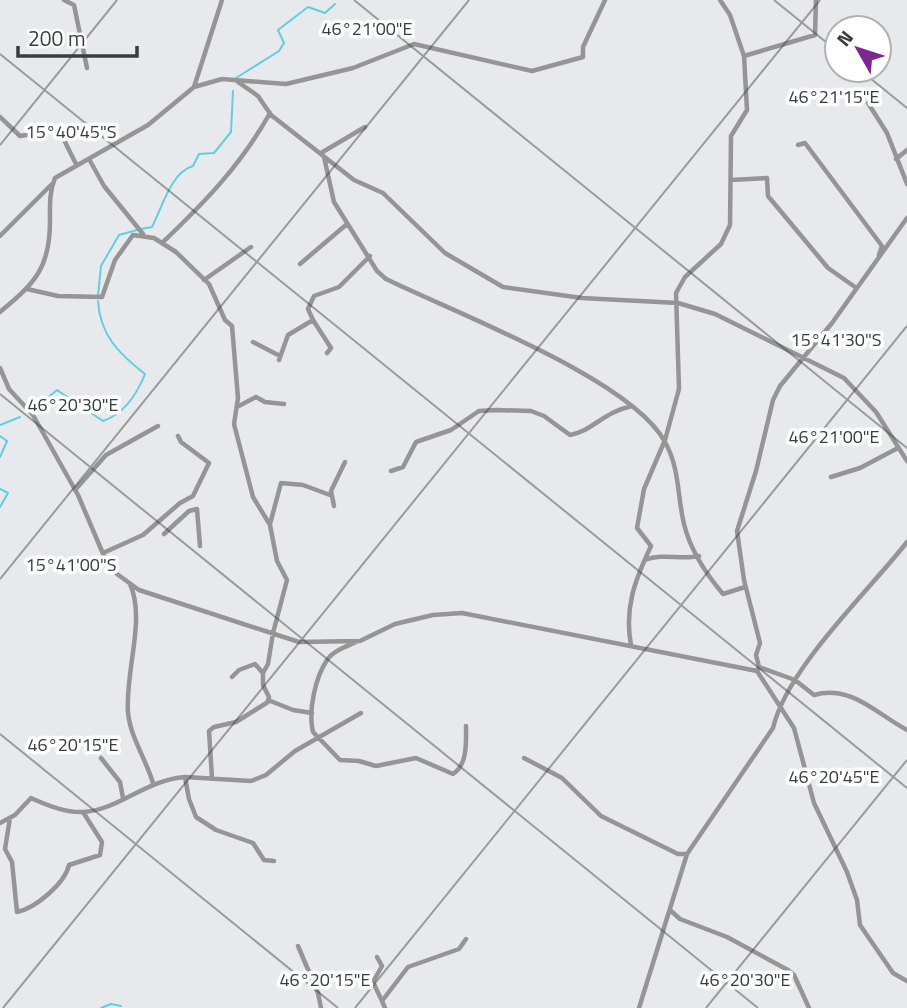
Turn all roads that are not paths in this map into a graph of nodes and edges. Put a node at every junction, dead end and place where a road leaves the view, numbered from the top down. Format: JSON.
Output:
{"nodes":[{"id":1,"x":64,"y":0,"type":"edge"},
{"id":2,"x":222,"y":0,"type":"edge"},
{"id":3,"x":605,"y":0,"type":"edge"},
{"id":4,"x":720,"y":0,"type":"edge"},
{"id":5,"x":816,"y":0,"type":"edge"},
{"id":6,"x":744,"y":56,"type":"junction"},
{"id":7,"x":88,"y":68,"type":"dead end"},
{"id":8,"x":238,"y":82,"type":"junction"},
{"id":9,"x":194,"y":87,"type":"junction"},
{"id":10,"x":868,"y":103,"type":"dead end"},
{"id":11,"x":270,"y":113,"type":"junction"},
{"id":12,"x":0,"y":117,"type":"edge"},
{"id":13,"x":365,"y":127,"type":"dead end"},
{"id":14,"x":798,"y":145,"type":"dead end"},
{"id":15,"x":907,"y":150,"type":"edge"},
{"id":16,"x":323,"y":155,"type":"junction"},
{"id":17,"x":89,"y":159,"type":"junction"},
{"id":18,"x":895,"y":159,"type":"junction"},
{"id":19,"x":76,"y":164,"type":"junction"},
{"id":20,"x":731,"y":180,"type":"junction"},
{"id":21,"x":52,"y":184,"type":"junction"},
{"id":22,"x":907,"y":184,"type":"edge"},
{"id":23,"x":907,"y":218,"type":"edge"},
{"id":24,"x":347,"y":225,"type":"junction"},
{"id":25,"x":143,"y":234,"type":"junction"},
{"id":26,"x":0,"y":236,"type":"edge"},
{"id":27,"x":162,"y":243,"type":"junction"},
{"id":28,"x":251,"y":247,"type":"dead end"},
{"id":29,"x":370,"y":256,"type":"junction"},
{"id":30,"x":876,"y":262,"type":"junction"},
{"id":31,"x":300,"y":264,"type":"dead end"},
{"id":32,"x":204,"y":280,"type":"junction"},
{"id":33,"x":855,"y":288,"type":"junction"},
{"id":34,"x":27,"y":289,"type":"junction"},
{"id":35,"x":678,"y":303,"type":"junction"},
{"id":36,"x":0,"y":312,"type":"edge"},
{"id":37,"x":313,"y":320,"type":"junction"},
{"id":38,"x":253,"y":342,"type":"dead end"},
{"id":39,"x":327,"y":353,"type":"dead end"},
{"id":40,"x":806,"y":356,"type":"junction"},
{"id":41,"x":0,"y":368,"type":"edge"},
{"id":42,"x":284,"y":404,"type":"dead end"},
{"id":43,"x":632,"y":405,"type":"junction"},
{"id":44,"x":237,"y":408,"type":"junction"},
{"id":45,"x":158,"y":426,"type":"dead end"},
{"id":46,"x":178,"y":436,"type":"dead end"},
{"id":47,"x":664,"y":440,"type":"junction"},
{"id":48,"x":898,"y":448,"type":"junction"},
{"id":49,"x":907,"y":461,"type":"edge"},
{"id":50,"x":345,"y":462,"type":"dead end"},
{"id":51,"x":391,"y":471,"type":"dead end"},
{"id":52,"x":831,"y":477,"type":"dead end"},
{"id":53,"x":75,"y":490,"type":"junction"},
{"id":54,"x":330,"y":495,"type":"junction"},
{"id":55,"x":187,"y":501,"type":"junction"},
{"id":56,"x":334,"y":506,"type":"dead end"},
{"id":57,"x":189,"y":512,"type":"junction"},
{"id":58,"x":270,"y":525,"type":"junction"},
{"id":59,"x":164,"y":534,"type":"dead end"},
{"id":60,"x":907,"y":542,"type":"edge"},
{"id":61,"x":200,"y":546,"type":"dead end"},
{"id":62,"x":103,"y":553,"type":"junction"},
{"id":63,"x":699,"y":556,"type":"junction"},
{"id":64,"x":644,"y":560,"type":"junction"},
{"id":65,"x":130,"y":583,"type":"junction"},
{"id":66,"x":745,"y":587,"type":"junction"},
{"id":67,"x":273,"y":633,"type":"junction"},
{"id":68,"x":360,"y":641,"type":"junction"},
{"id":69,"x":631,"y":645,"type":"junction"},
{"id":70,"x":758,"y":669,"type":"junction"},
{"id":71,"x":262,"y":673,"type":"junction"},
{"id":72,"x":232,"y":677,"type":"dead end"},
{"id":73,"x":795,"y":680,"type":"junction"},
{"id":74,"x":268,"y":700,"type":"junction"},
{"id":75,"x":778,"y":707,"type":"junction"},
{"id":76,"x":312,"y":713,"type":"junction"},
{"id":77,"x":361,"y":713,"type":"dead end"},
{"id":78,"x":466,"y":726,"type":"dead end"},
{"id":79,"x":907,"y":730,"type":"edge"},
{"id":80,"x":317,"y":738,"type":"junction"},
{"id":81,"x":101,"y":758,"type":"dead end"},
{"id":82,"x":524,"y":758,"type":"dead end"},
{"id":83,"x":185,"y":777,"type":"junction"},
{"id":84,"x":212,"y":778,"type":"junction"},
{"id":85,"x":153,"y":783,"type":"junction"},
{"id":86,"x":123,"y":798,"type":"junction"},
{"id":87,"x":83,"y":812,"type":"junction"},
{"id":88,"x":13,"y":816,"type":"junction"},
{"id":89,"x":0,"y":823,"type":"edge"},
{"id":90,"x":687,"y":854,"type":"junction"},
{"id":91,"x":274,"y":861,"type":"dead end"},
{"id":92,"x":670,"y":910,"type":"junction"},
{"id":93,"x":466,"y":939,"type":"dead end"},
{"id":94,"x":298,"y":946,"type":"dead end"},
{"id":95,"x":377,"y":957,"type":"dead end"},
{"id":96,"x":907,"y":982,"type":"edge"},
{"id":97,"x":382,"y":1000,"type":"junction"},
{"id":98,"x":321,"y":1008,"type":"edge"},
{"id":99,"x":385,"y":1008,"type":"edge"},
{"id":100,"x":639,"y":1008,"type":"edge"},
{"id":101,"x":809,"y":1008,"type":"edge"}],
"edges":[{"from":1,"to":7,"type":"street"},
{"from":2,"to":9,"type":"street"},
{"from":3,"to":8,"type":"street"},
{"from":4,"to":6,"type":"street"},
{"from":5,"to":6,"type":"street"},
{"from":6,"to":20,"type":"street"},
{"from":8,"to":9,"type":"street"},
{"from":8,"to":11,"type":"street"},
{"from":9,"to":17,"type":"street"},
{"from":10,"to":18,"type":"street"},
{"from":11,"to":16,"type":"street"},
{"from":11,"to":27,"type":"street"},
{"from":12,"to":19,"type":"street"},
{"from":13,"to":16,"type":"street"},
{"from":14,"to":30,"type":"street"},
{"from":15,"to":18,"type":"street"},
{"from":16,"to":24,"type":"street"},
{"from":16,"to":35,"type":"street"},
{"from":17,"to":19,"type":"street"},
{"from":17,"to":25,"type":"street"},
{"from":18,"to":22,"type":"street"},
{"from":19,"to":21,"type":"street"},
{"from":20,"to":33,"type":"street"},
{"from":20,"to":35,"type":"street"},
{"from":21,"to":26,"type":"street"},
{"from":21,"to":34,"type":"street"},
{"from":23,"to":30,"type":"street"},
{"from":24,"to":29,"type":"street"},
{"from":24,"to":31,"type":"street"},
{"from":25,"to":27,"type":"street"},
{"from":25,"to":34,"type":"street"},
{"from":27,"to":32,"type":"street"},
{"from":28,"to":32,"type":"street"},
{"from":29,"to":37,"type":"street"},
{"from":29,"to":43,"type":"street"},
{"from":30,"to":33,"type":"street"},
{"from":32,"to":44,"type":"street"},
{"from":33,"to":40,"type":"street"},
{"from":34,"to":36,"type":"street"},
{"from":35,"to":40,"type":"street"},
{"from":35,"to":47,"type":"street"},
{"from":37,"to":38,"type":"street"},
{"from":37,"to":39,"type":"street"},
{"from":40,"to":48,"type":"street"},
{"from":40,"to":66,"type":"street"},
{"from":41,"to":53,"type":"street"},
{"from":42,"to":44,"type":"street"},
{"from":43,"to":47,"type":"street"},
{"from":43,"to":51,"type":"street"},
{"from":44,"to":58,"type":"street"},
{"from":45,"to":53,"type":"street"},
{"from":46,"to":55,"type":"street"},
{"from":47,"to":63,"type":"street"},
{"from":47,"to":64,"type":"street"},
{"from":48,"to":49,"type":"street"},
{"from":48,"to":52,"type":"street"},
{"from":50,"to":54,"type":"street"},
{"from":53,"to":62,"type":"street"},
{"from":54,"to":56,"type":"street"},
{"from":54,"to":58,"type":"street"},
{"from":55,"to":57,"type":"street"},
{"from":55,"to":62,"type":"street"},
{"from":57,"to":59,"type":"street"},
{"from":57,"to":61,"type":"street"},
{"from":58,"to":67,"type":"street"},
{"from":60,"to":73,"type":"street"},
{"from":62,"to":65,"type":"street"},
{"from":63,"to":64,"type":"street"},
{"from":63,"to":66,"type":"street"},
{"from":64,"to":69,"type":"street"},
{"from":65,"to":67,"type":"street"},
{"from":65,"to":85,"type":"street"},
{"from":66,"to":70,"type":"street"},
{"from":67,"to":68,"type":"street"},
{"from":67,"to":71,"type":"street"},
{"from":68,"to":69,"type":"street"},
{"from":68,"to":76,"type":"street"},
{"from":69,"to":70,"type":"street"},
{"from":70,"to":73,"type":"street"},
{"from":70,"to":75,"type":"street"},
{"from":71,"to":72,"type":"street"},
{"from":71,"to":74,"type":"street"},
{"from":73,"to":75,"type":"street"},
{"from":73,"to":79,"type":"street"},
{"from":74,"to":76,"type":"street"},
{"from":74,"to":84,"type":"street"},
{"from":75,"to":90,"type":"street"},
{"from":75,"to":96,"type":"street"},
{"from":76,"to":80,"type":"street"},
{"from":77,"to":80,"type":"street"},
{"from":78,"to":80,"type":"street"},
{"from":80,"to":84,"type":"street"},
{"from":81,"to":86,"type":"street"},
{"from":82,"to":90,"type":"street"},
{"from":83,"to":84,"type":"street"},
{"from":83,"to":85,"type":"street"},
{"from":83,"to":91,"type":"street"},
{"from":85,"to":86,"type":"street"},
{"from":86,"to":87,"type":"street"},
{"from":87,"to":88,"type":"street"},
{"from":87,"to":88,"type":"street"},
{"from":88,"to":89,"type":"street"},
{"from":90,"to":92,"type":"street"},
{"from":92,"to":100,"type":"street"},
{"from":92,"to":101,"type":"street"},
{"from":93,"to":97,"type":"street"},
{"from":94,"to":98,"type":"street"},
{"from":95,"to":97,"type":"street"},
{"from":97,"to":99,"type":"street"}]}
